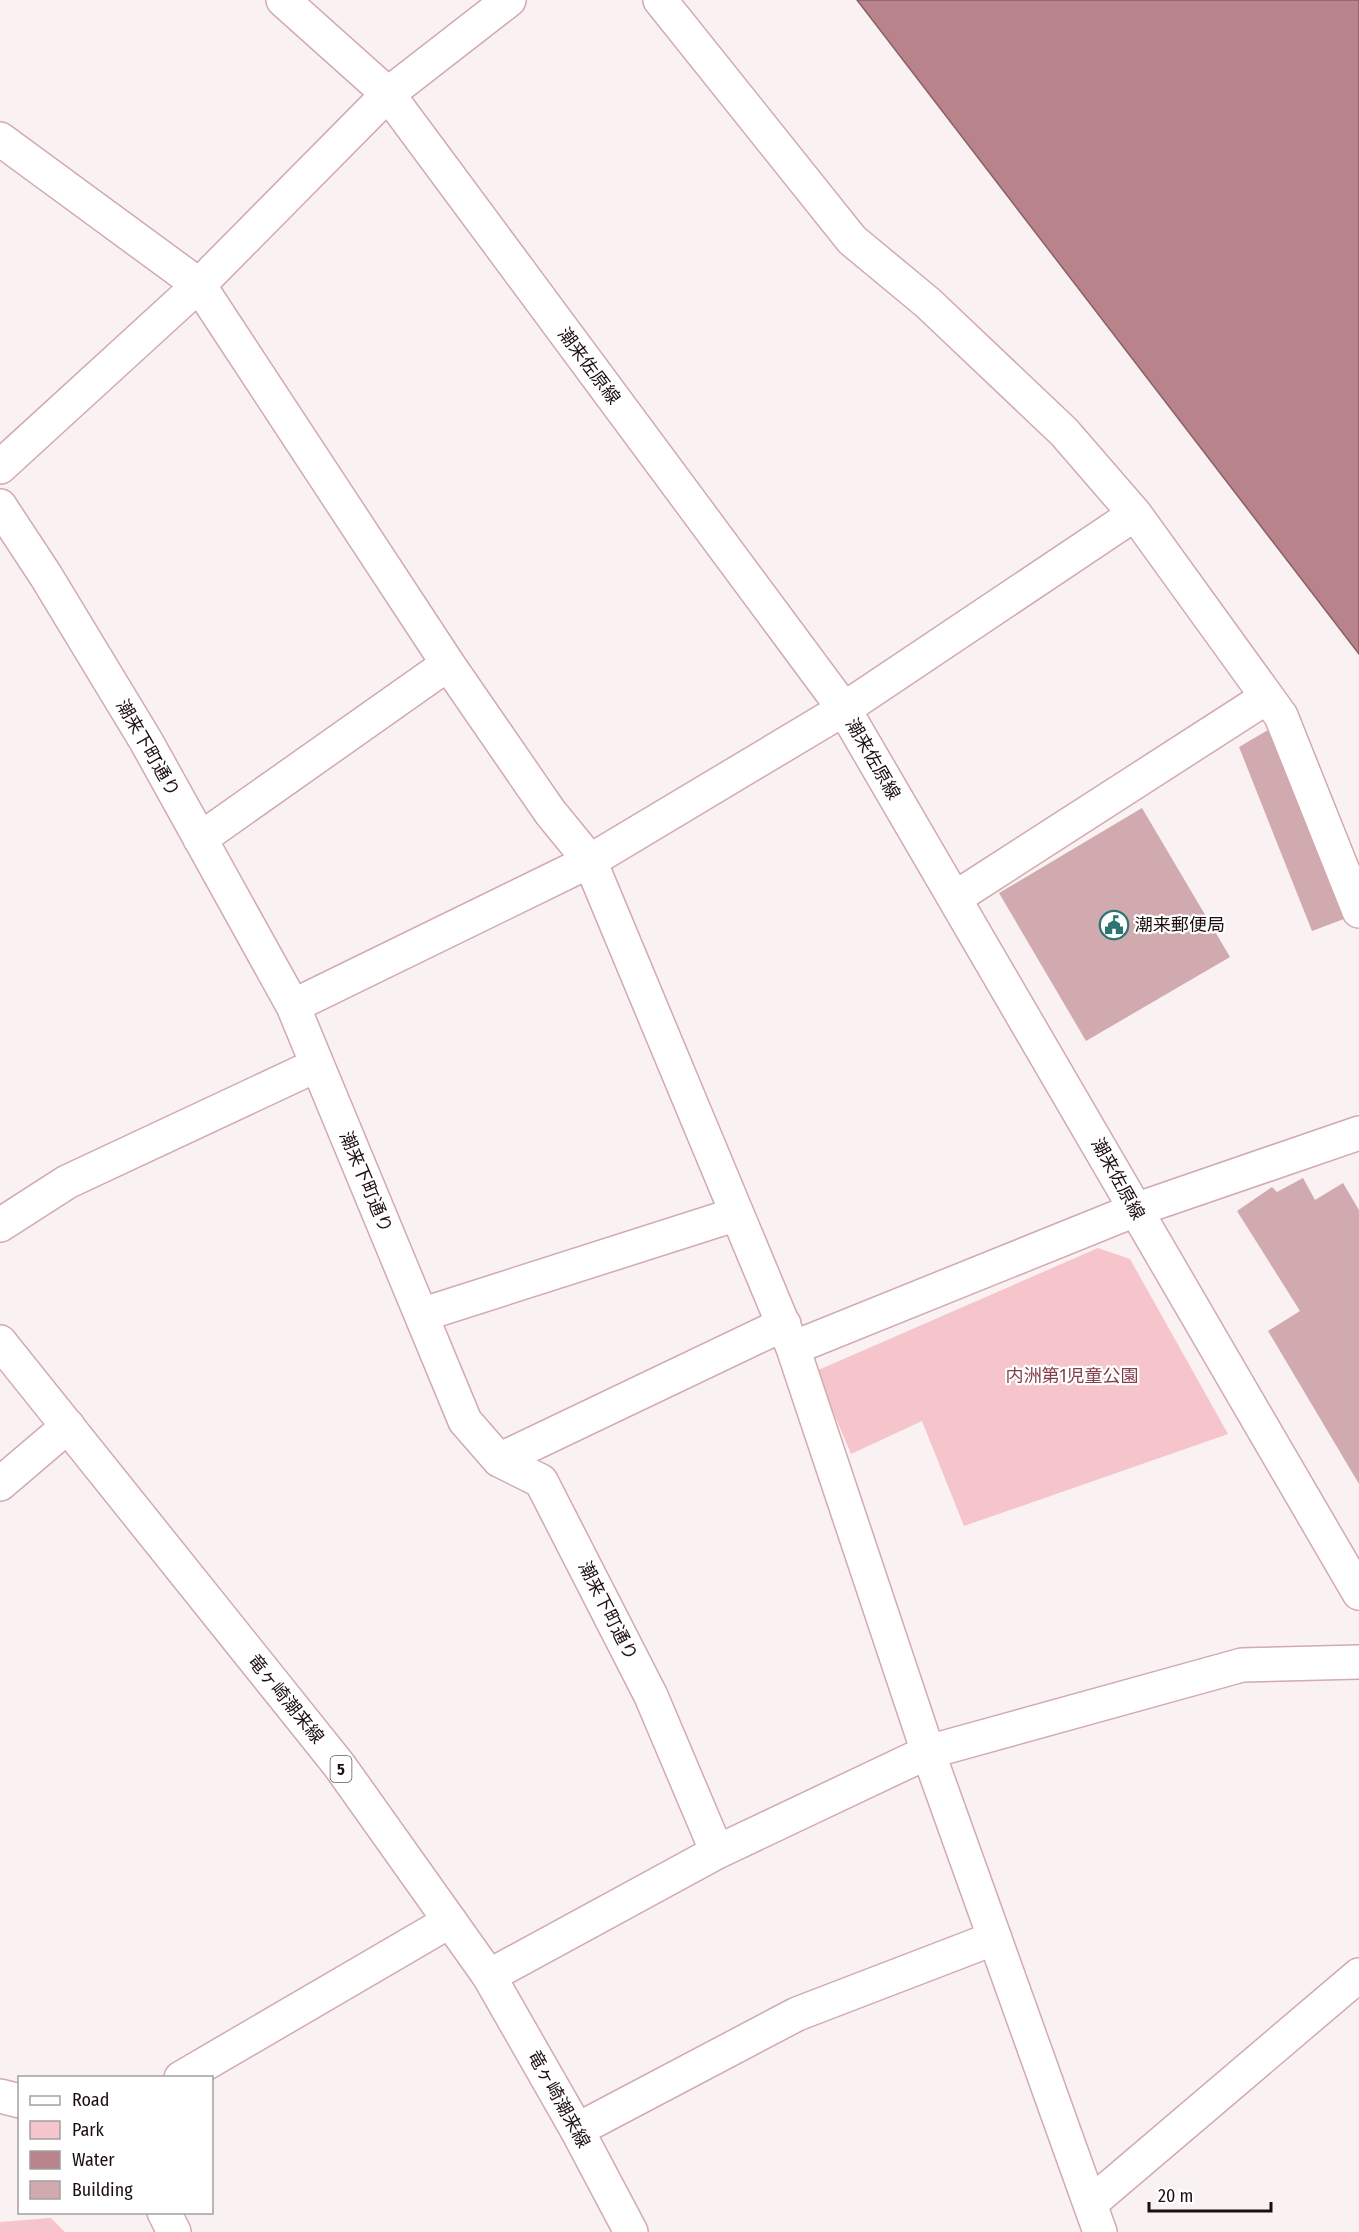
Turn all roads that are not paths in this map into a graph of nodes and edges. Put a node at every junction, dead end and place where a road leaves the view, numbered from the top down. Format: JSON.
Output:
{"nodes":[{"id":1,"x":283,"y":0,"type":"edge"},
{"id":2,"x":509,"y":0,"type":"edge"},
{"id":3,"x":660,"y":0,"type":"edge"},
{"id":4,"x":387,"y":94,"type":"junction"},
{"id":5,"x":0,"y":139,"type":"edge"},
{"id":6,"x":198,"y":285,"type":"junction"},
{"id":7,"x":0,"y":466,"type":"edge"},
{"id":8,"x":0,"y":506,"type":"edge"},
{"id":9,"x":1135,"y":514,"type":"junction"},
{"id":10,"x":448,"y":664,"type":"junction"},
{"id":11,"x":1267,"y":697,"type":"junction"},
{"id":12,"x":844,"y":709,"type":"junction"},
{"id":13,"x":200,"y":839,"type":"junction"},
{"id":14,"x":590,"y":861,"type":"junction"},
{"id":15,"x":955,"y":898,"type":"junction"},
{"id":16,"x":1359,"y":911,"type":"edge"},
{"id":17,"x":293,"y":1006,"type":"junction"},
{"id":18,"x":317,"y":1065,"type":"junction"},
{"id":19,"x":1359,"y":1133,"type":"edge"},
{"id":20,"x":1135,"y":1210,"type":"junction"},
{"id":21,"x":737,"y":1214,"type":"junction"},
{"id":22,"x":0,"y":1225,"type":"edge"},
{"id":23,"x":422,"y":1315,"type":"junction"},
{"id":24,"x":788,"y":1336,"type":"junction"},
{"id":25,"x":0,"y":1342,"type":"edge"},
{"id":26,"x":68,"y":1426,"type":"junction"},
{"id":27,"x":499,"y":1460,"type":"junction"},
{"id":28,"x":0,"y":1484,"type":"edge"},
{"id":29,"x":1359,"y":1593,"type":"edge"},
{"id":30,"x":1359,"y":1662,"type":"edge"},
{"id":31,"x":928,"y":1752,"type":"junction"},
{"id":32,"x":717,"y":1852,"type":"junction"},
{"id":33,"x":450,"y":1921,"type":"junction"},
{"id":34,"x":995,"y":1938,"type":"junction"},
{"id":35,"x":1359,"y":1975,"type":"edge"},
{"id":36,"x":489,"y":1976,"type":"junction"},
{"id":37,"x":184,"y":2076,"type":"edge"},
{"id":38,"x":0,"y":2096,"type":"edge"},
{"id":39,"x":18,"y":2100,"type":"edge"},
{"id":40,"x":577,"y":2130,"type":"junction"},
{"id":41,"x":1095,"y":2218,"type":"edge"},
{"id":42,"x":631,"y":2232,"type":"edge"}],
"edges":[{"from":1,"to":4,"type":"street","name":"潮来佐原線"},
{"from":2,"to":4,"type":"street"},
{"from":3,"to":9,"type":"street"},
{"from":4,"to":6,"type":"street"},
{"from":4,"to":12,"type":"street","name":"潮来佐原線"},
{"from":5,"to":6,"type":"street"},
{"from":6,"to":7,"type":"street"},
{"from":6,"to":10,"type":"street"},
{"from":8,"to":13,"type":"street","name":"潮来下町通り"},
{"from":9,"to":11,"type":"street"},
{"from":9,"to":12,"type":"street"},
{"from":10,"to":13,"type":"street"},
{"from":10,"to":14,"type":"street"},
{"from":11,"to":15,"type":"street"},
{"from":11,"to":16,"type":"street"},
{"from":12,"to":14,"type":"street"},
{"from":12,"to":15,"type":"street","name":"潮来佐原線"},
{"from":13,"to":17,"type":"street","name":"潮来下町通り"},
{"from":14,"to":17,"type":"street"},
{"from":14,"to":21,"type":"street"},
{"from":15,"to":20,"type":"street","name":"潮来佐原線"},
{"from":17,"to":18,"type":"street","name":"潮来下町通り"},
{"from":18,"to":22,"type":"street"},
{"from":18,"to":23,"type":"street","name":"潮来下町通り"},
{"from":19,"to":20,"type":"street"},
{"from":20,"to":24,"type":"street"},
{"from":20,"to":29,"type":"street","name":"潮来佐原線"},
{"from":21,"to":23,"type":"street"},
{"from":21,"to":24,"type":"street"},
{"from":23,"to":27,"type":"street","name":"潮来下町通り"},
{"from":24,"to":27,"type":"street"},
{"from":24,"to":31,"type":"street"},
{"from":25,"to":26,"type":"street","name":"竜ヶ崎潮来線","number":"5"},
{"from":26,"to":28,"type":"street"},
{"from":26,"to":33,"type":"street","name":"竜ヶ崎潮来線","number":"5"},
{"from":27,"to":32,"type":"street","name":"潮来下町通り"},
{"from":30,"to":31,"type":"street"},
{"from":31,"to":32,"type":"street"},
{"from":31,"to":34,"type":"street"},
{"from":32,"to":36,"type":"street"},
{"from":33,"to":36,"type":"street","name":"竜ヶ崎潮来線","number":"5"},
{"from":33,"to":37,"type":"street"},
{"from":34,"to":40,"type":"street"},
{"from":34,"to":41,"type":"street"},
{"from":35,"to":41,"type":"street"},
{"from":36,"to":40,"type":"street","name":"竜ヶ崎潮来線","number":"5"},
{"from":38,"to":39,"type":"street"},
{"from":40,"to":42,"type":"street","name":"竜ヶ崎潮来線","number":"5"}]}
